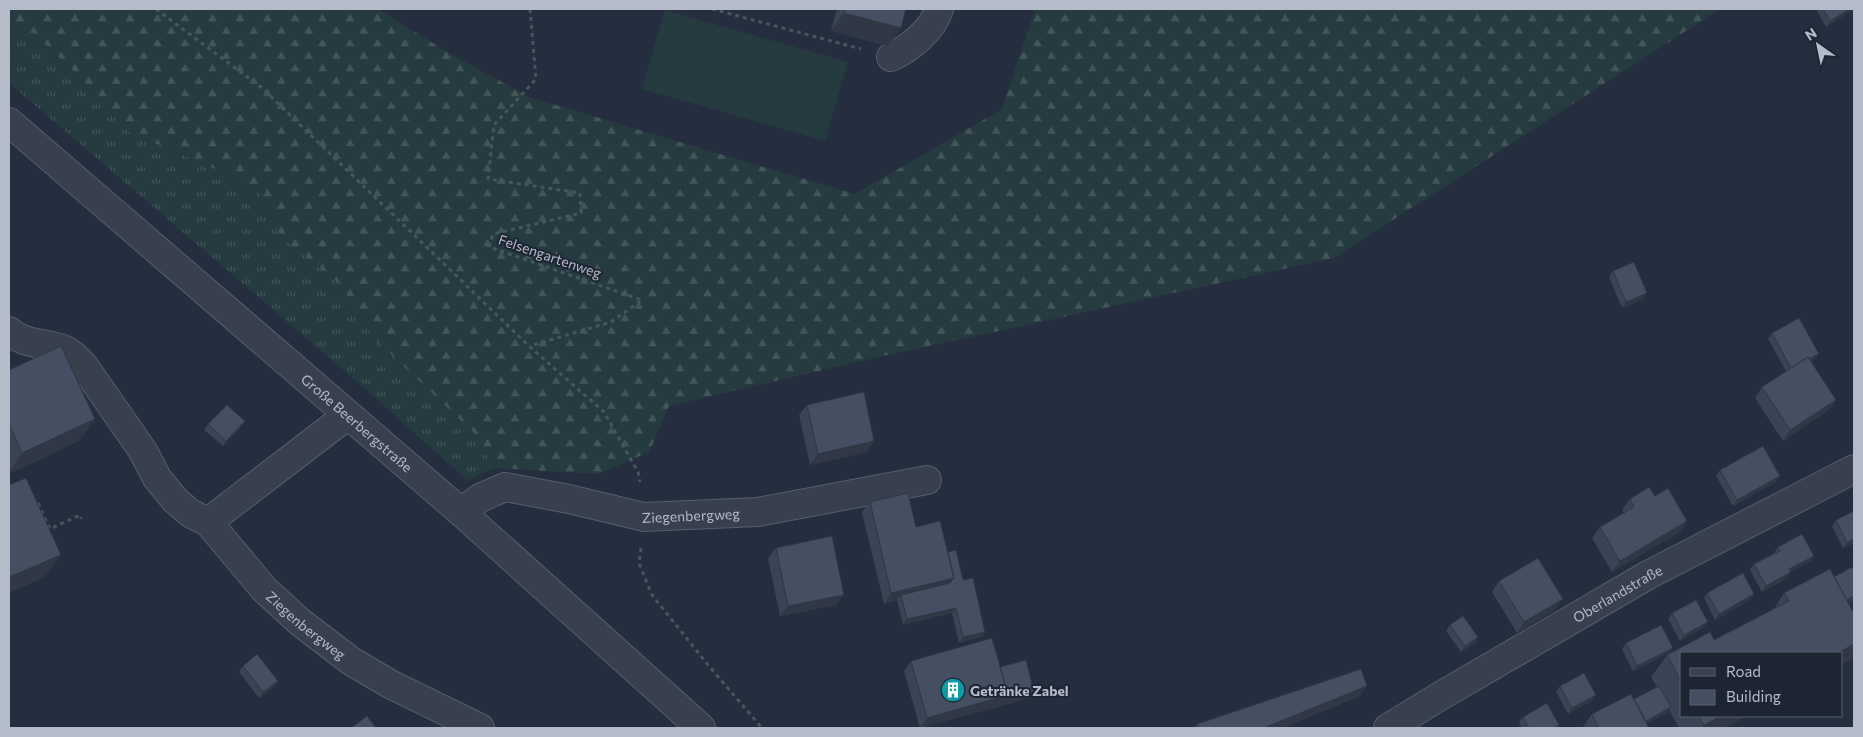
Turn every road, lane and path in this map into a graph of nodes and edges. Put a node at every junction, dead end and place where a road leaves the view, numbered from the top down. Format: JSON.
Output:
{"nodes":[{"id":1,"x":156,"y":9,"type":"edge"},
{"id":2,"x":530,"y":9,"type":"edge"},
{"id":3,"x":712,"y":9,"type":"edge"},
{"id":4,"x":939,"y":9,"type":"edge"},
{"id":5,"x":891,"y":57,"type":"joint"},
{"id":6,"x":9,"y":122,"type":"edge"},
{"id":7,"x":9,"y":331,"type":"edge"},
{"id":8,"x":348,"y":415,"type":"junction"},
{"id":9,"x":1854,"y":469,"type":"edge"},
{"id":10,"x":927,"y":480,"type":"dead end"},
{"id":11,"x":36,"y":500,"type":"edge"},
{"id":12,"x":461,"y":512,"type":"junction"},
{"id":13,"x":82,"y":519,"type":"dead end"},
{"id":14,"x":208,"y":522,"type":"junction"},
{"id":15,"x":480,"y":728,"type":"edge"},
{"id":16,"x":701,"y":728,"type":"edge"},
{"id":17,"x":1388,"y":728,"type":"edge"}],
"edges":[{"from":1,"to":2,"type":"path","name":"Felsengartenweg"},
{"from":3,"to":5,"type":"path"},
{"from":4,"to":5,"type":"street"},
{"from":6,"to":8,"type":"street","name":"Große Beerbergstraße"},
{"from":7,"to":14,"type":"street","name":"Ziegenbergweg"},
{"from":8,"to":12,"type":"street","name":"Große Beerbergstraße"},
{"from":8,"to":14,"type":"street"},
{"from":9,"to":17,"type":"street","name":"Oberlandstraße"},
{"from":10,"to":12,"type":"street","name":"Ziegenbergweg"},
{"from":11,"to":13,"type":"path"},
{"from":12,"to":16,"type":"street","name":"Große Beerbergstraße"},
{"from":14,"to":15,"type":"street","name":"Ziegenbergweg"}]}
